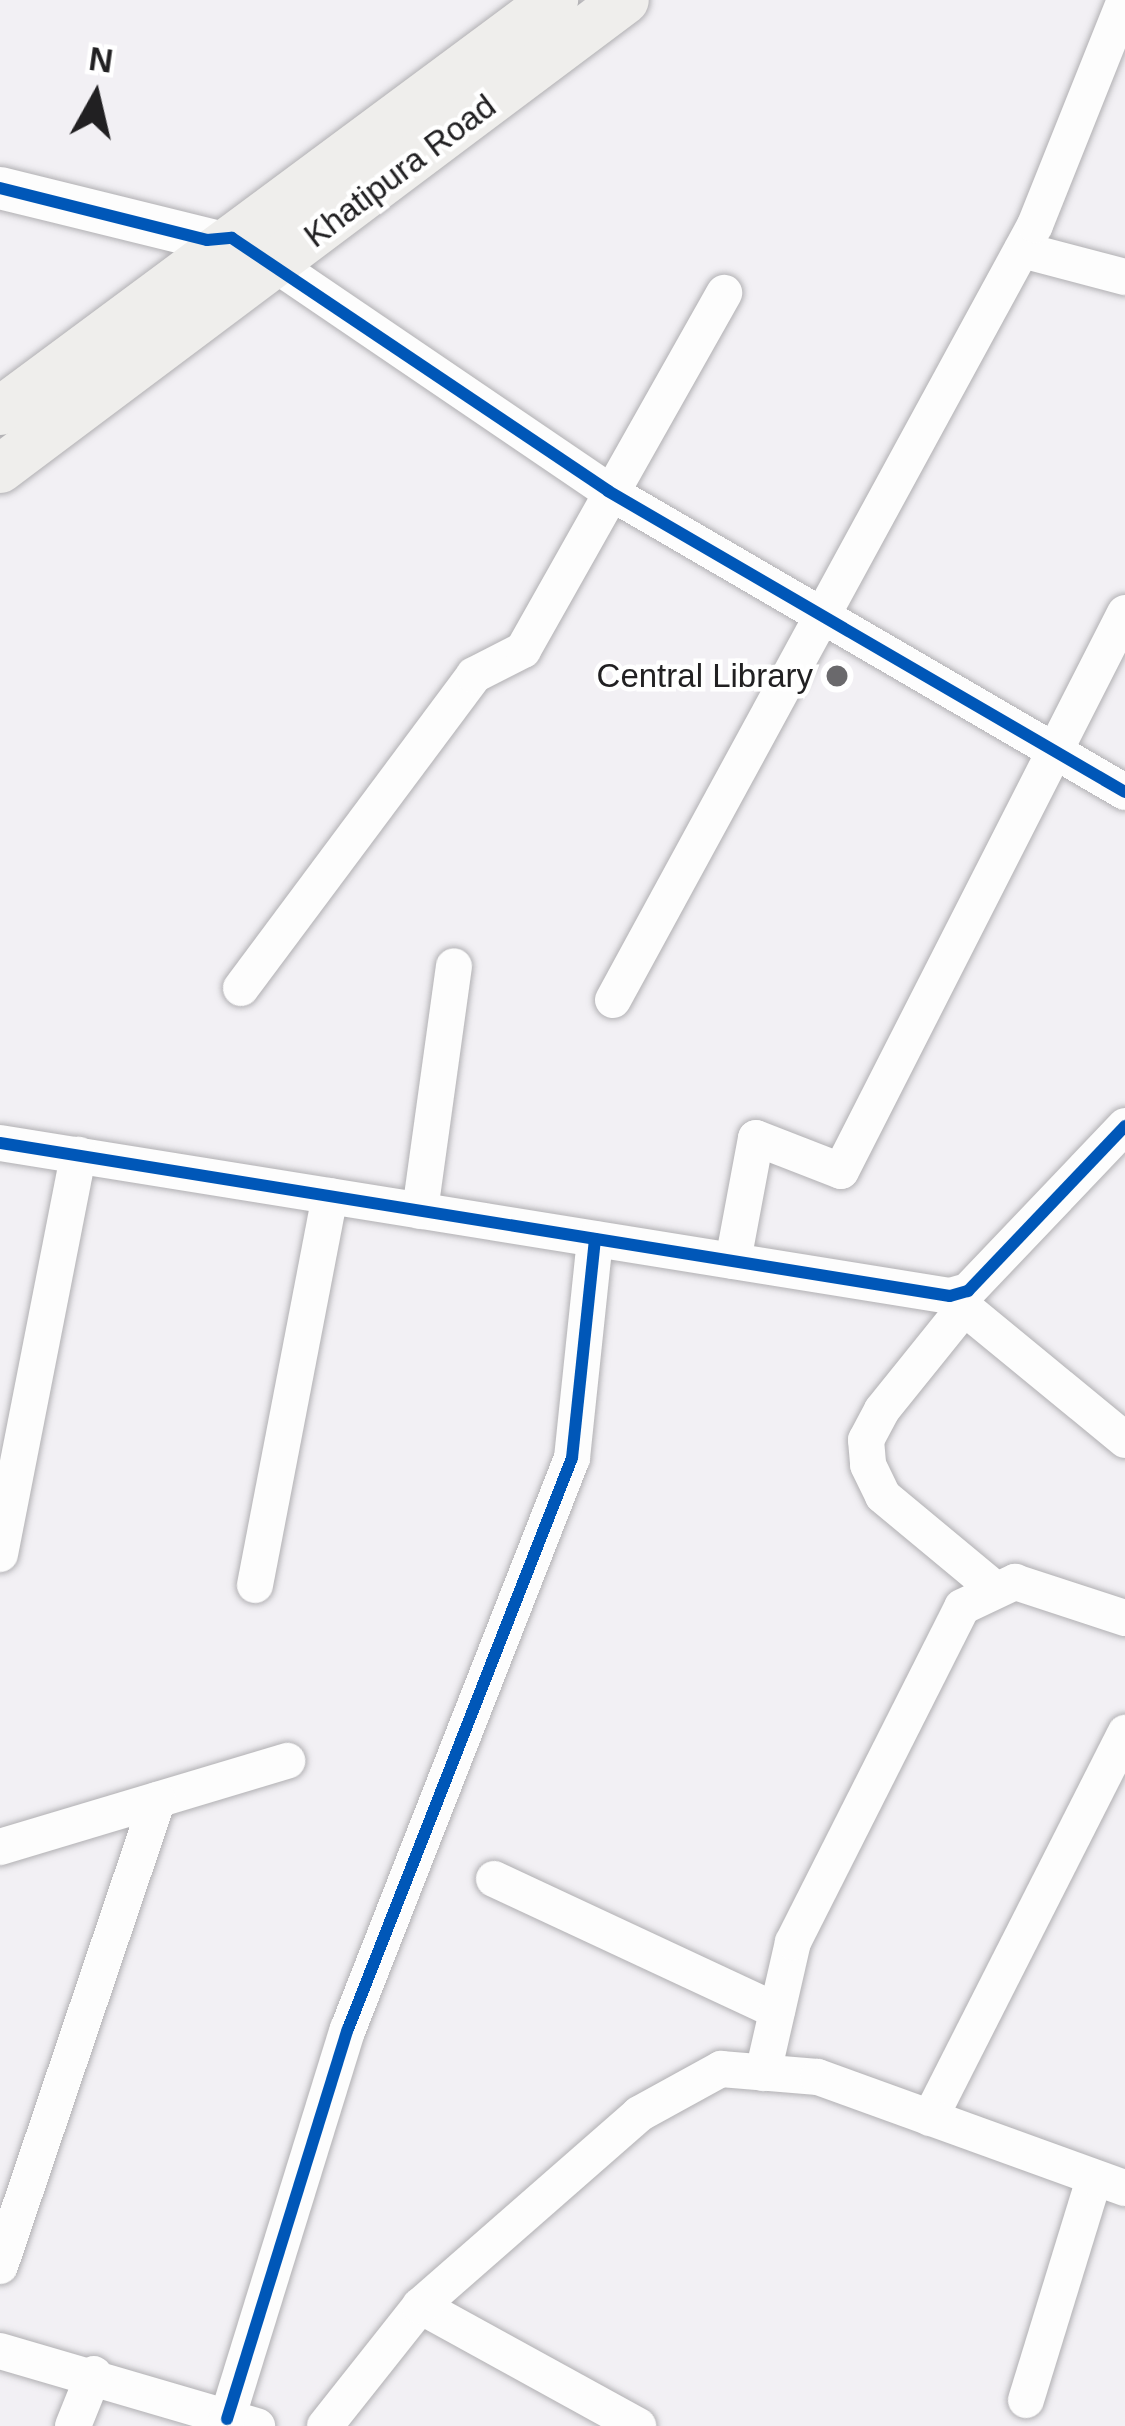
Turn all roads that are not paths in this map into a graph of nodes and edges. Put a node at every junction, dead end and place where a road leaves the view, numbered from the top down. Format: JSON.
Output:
{"nodes":[{"id":1,"x":554,"y":0,"type":"edge"},
{"id":2,"x":625,"y":0,"type":"edge"},
{"id":3,"x":1125,"y":0,"type":"edge"},
{"id":4,"x":0,"y":188,"type":"edge"},
{"id":5,"x":232,"y":238,"type":"junction"},
{"id":6,"x":1022,"y":250,"type":"junction"},
{"id":7,"x":276,"y":265,"type":"junction"},
{"id":8,"x":1125,"y":277,"type":"edge"},
{"id":9,"x":724,"y":292,"type":"dead end"},
{"id":10,"x":0,"y":411,"type":"edge"},
{"id":11,"x":0,"y":469,"type":"edge"},
{"id":12,"x":608,"y":491,"type":"junction"},
{"id":13,"x":1125,"y":613,"type":"edge"},
{"id":14,"x":825,"y":624,"type":"junction"},
{"id":15,"x":1051,"y":752,"type":"junction"},
{"id":16,"x":1125,"y":792,"type":"edge"},
{"id":17,"x":454,"y":966,"type":"dead end"},
{"id":18,"x":241,"y":988,"type":"dead end"},
{"id":19,"x":613,"y":1000,"type":"dead end"},
{"id":20,"x":1125,"y":1126,"type":"edge"},
{"id":21,"x":0,"y":1143,"type":"edge"},
{"id":22,"x":78,"y":1155,"type":"junction"},
{"id":23,"x":330,"y":1196,"type":"junction"},
{"id":24,"x":420,"y":1211,"type":"junction"},
{"id":25,"x":596,"y":1239,"type":"junction"},
{"id":26,"x":733,"y":1261,"type":"junction"},
{"id":27,"x":957,"y":1302,"type":"junction"},
{"id":28,"x":1125,"y":1439,"type":"edge"},
{"id":29,"x":0,"y":1553,"type":"edge"},
{"id":30,"x":255,"y":1586,"type":"dead end"},
{"id":31,"x":994,"y":1588,"type":"junction"},
{"id":32,"x":1125,"y":1618,"type":"edge"},
{"id":33,"x":1125,"y":1733,"type":"edge"},
{"id":34,"x":287,"y":1762,"type":"dead end"},
{"id":35,"x":158,"y":1800,"type":"junction"},
{"id":36,"x":0,"y":1847,"type":"edge"},
{"id":37,"x":494,"y":1879,"type":"dead end"},
{"id":38,"x":777,"y":2011,"type":"junction"},
{"id":39,"x":763,"y":2073,"type":"junction"},
{"id":40,"x":930,"y":2118,"type":"junction"},
{"id":41,"x":1110,"y":2183,"type":"edge"},
{"id":42,"x":0,"y":2266,"type":"edge"},
{"id":43,"x":420,"y":2306,"type":"junction"},
{"id":44,"x":0,"y":2351,"type":"edge"},
{"id":45,"x":94,"y":2374,"type":"junction"},
{"id":46,"x":1026,"y":2400,"type":"dead end"},
{"id":47,"x":242,"y":2422,"type":"edge"},
{"id":48,"x":328,"y":2425,"type":"edge"},
{"id":49,"x":73,"y":2426,"type":"edge"},
{"id":50,"x":638,"y":2426,"type":"edge"}],
"edges":[{"from":1,"to":5,"type":"main road"},
{"from":2,"to":7,"type":"main road","name":"Khatipura Road"},
{"from":3,"to":6,"type":"street"},
{"from":4,"to":5,"type":"street"},
{"from":5,"to":7,"type":"street"},
{"from":5,"to":10,"type":"main road"},
{"from":6,"to":8,"type":"street"},
{"from":6,"to":14,"type":"street"},
{"from":7,"to":11,"type":"main road","name":"Khatipura Road"},
{"from":7,"to":12,"type":"street"},
{"from":9,"to":12,"type":"street"},
{"from":12,"to":14,"type":"street"},
{"from":12,"to":18,"type":"street"},
{"from":13,"to":15,"type":"street"},
{"from":14,"to":15,"type":"street"},
{"from":14,"to":19,"type":"street"},
{"from":15,"to":16,"type":"street"},
{"from":15,"to":26,"type":"street"},
{"from":17,"to":24,"type":"street"},
{"from":20,"to":27,"type":"street"},
{"from":21,"to":22,"type":"street"},
{"from":22,"to":23,"type":"street"},
{"from":22,"to":29,"type":"street"},
{"from":23,"to":24,"type":"street"},
{"from":23,"to":30,"type":"street"},
{"from":24,"to":25,"type":"street"},
{"from":25,"to":26,"type":"street"},
{"from":25,"to":47,"type":"street"},
{"from":26,"to":27,"type":"street"},
{"from":27,"to":28,"type":"street"},
{"from":27,"to":31,"type":"street"},
{"from":31,"to":32,"type":"street"},
{"from":31,"to":38,"type":"street"},
{"from":33,"to":40,"type":"street"},
{"from":34,"to":35,"type":"street"},
{"from":35,"to":36,"type":"street"},
{"from":35,"to":42,"type":"street"},
{"from":37,"to":38,"type":"street"},
{"from":38,"to":39,"type":"street"},
{"from":39,"to":40,"type":"street"},
{"from":39,"to":43,"type":"street"},
{"from":40,"to":41,"type":"street"},
{"from":41,"to":46,"type":"street"},
{"from":43,"to":48,"type":"street"},
{"from":43,"to":50,"type":"street"},
{"from":44,"to":45,"type":"street"},
{"from":45,"to":47,"type":"street"},
{"from":45,"to":49,"type":"street"}]}
